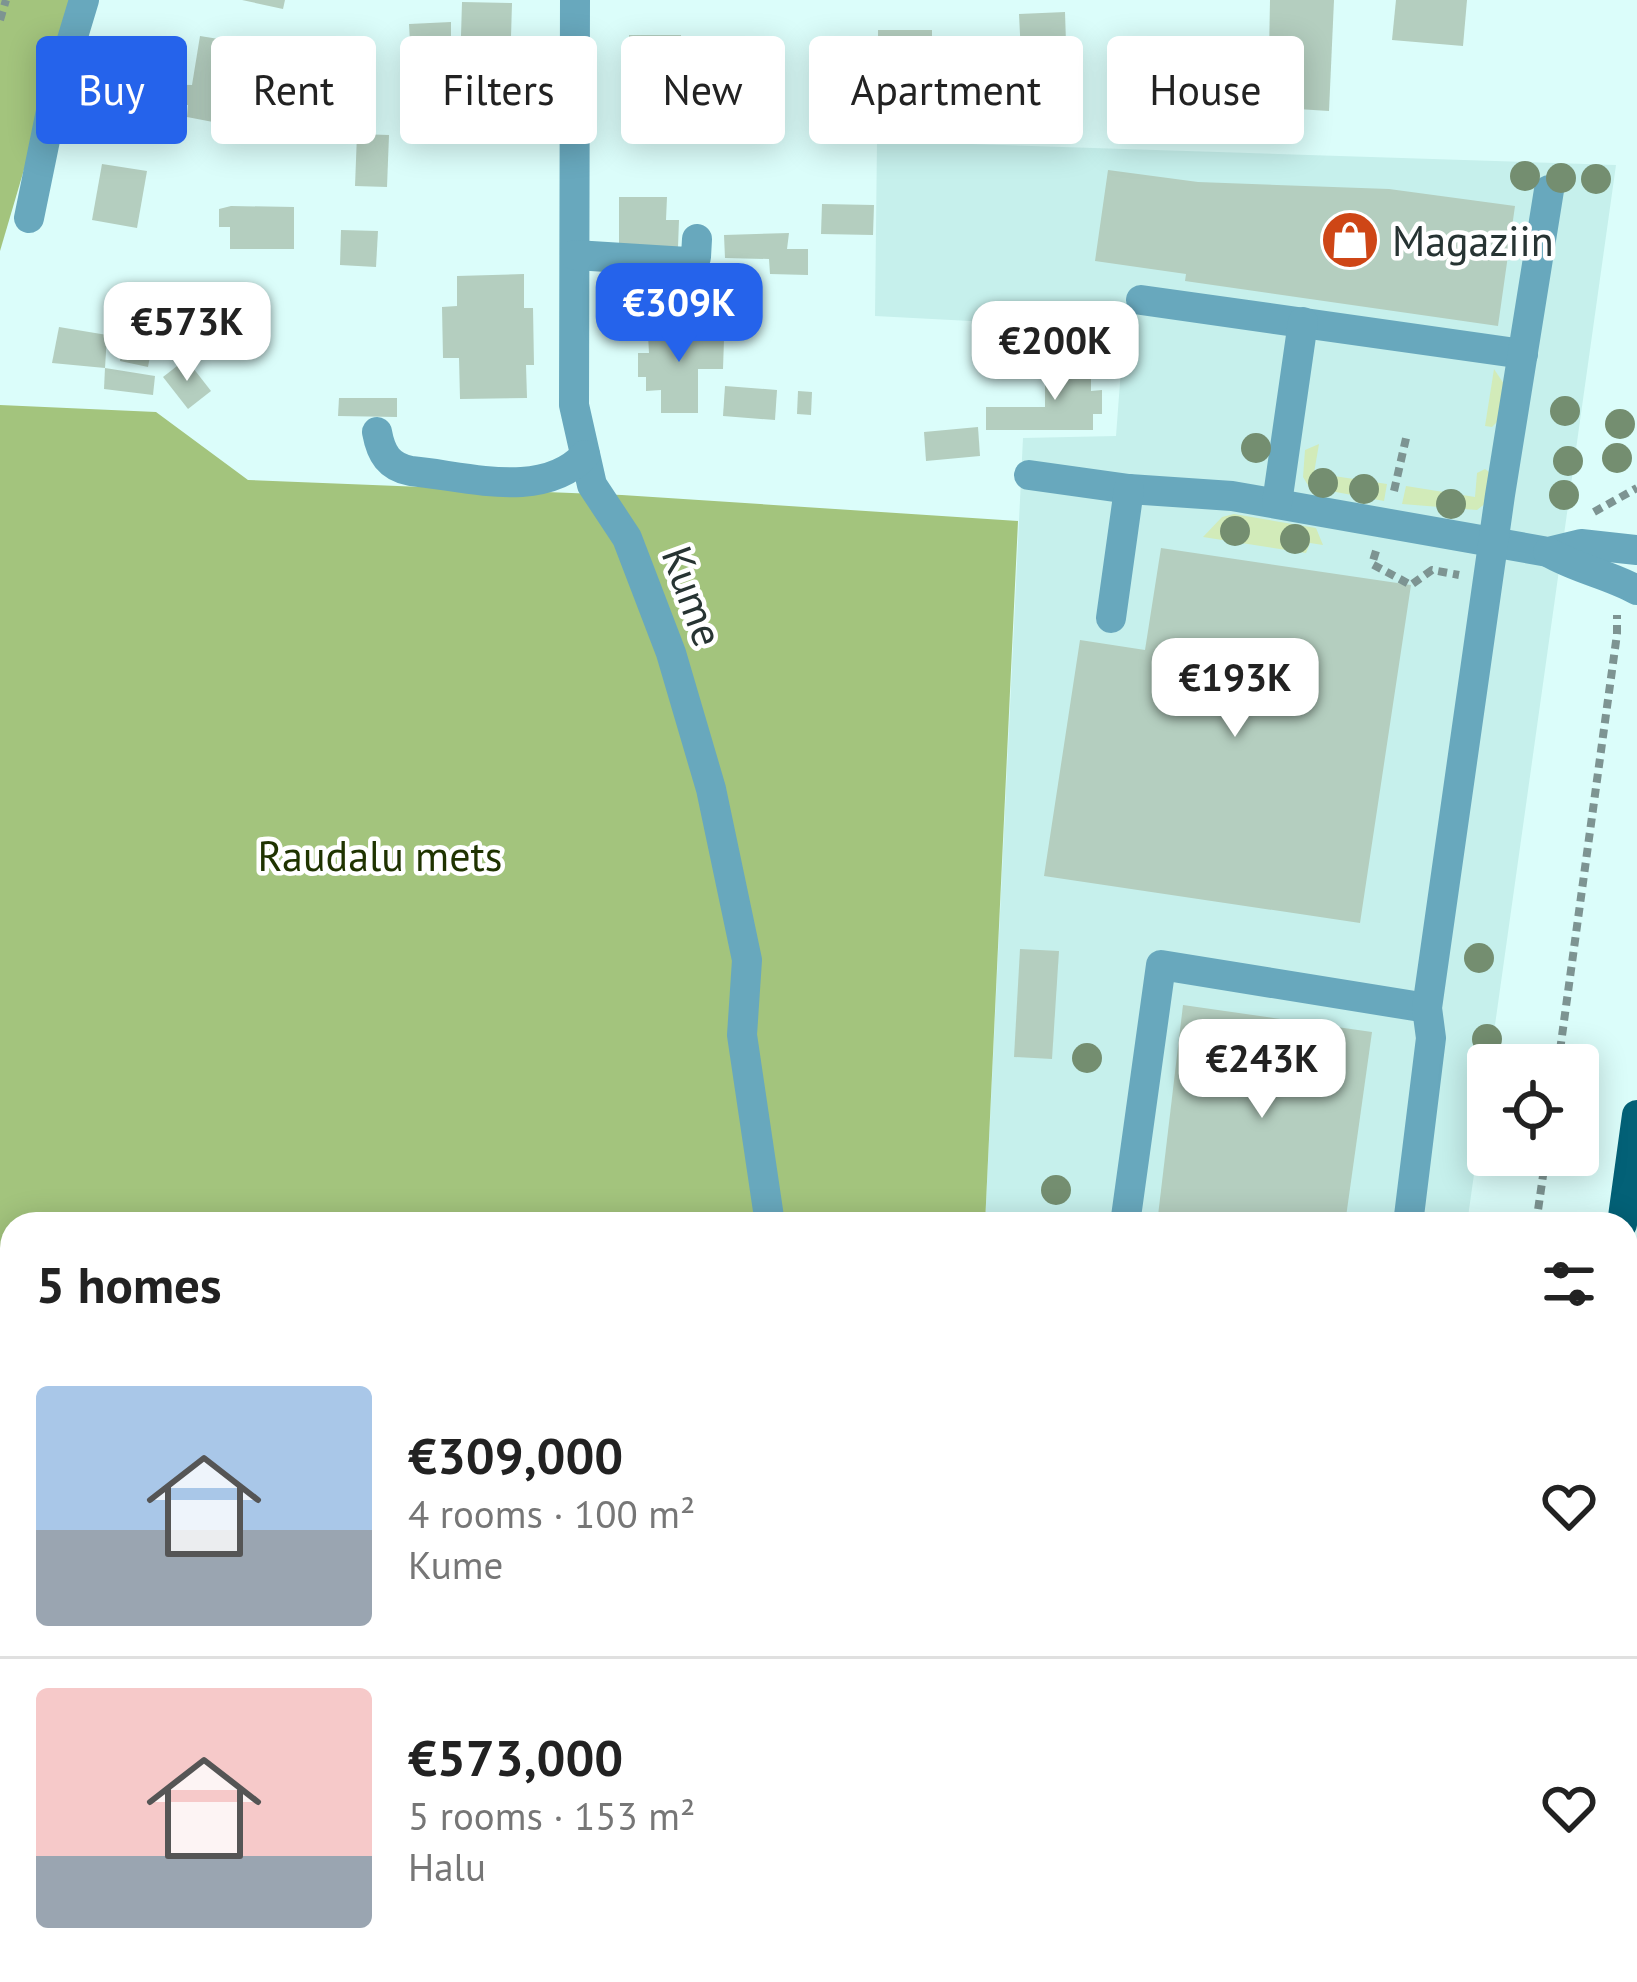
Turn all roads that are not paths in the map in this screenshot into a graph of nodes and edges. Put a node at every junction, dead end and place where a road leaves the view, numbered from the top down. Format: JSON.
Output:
{"nodes":[{"id":1,"x":84,"y":0,"type":"edge"},
{"id":2,"x":575,"y":0,"type":"edge"},
{"id":3,"x":1549,"y":190,"type":"dead end"},
{"id":4,"x":29,"y":218,"type":"dead end"},
{"id":5,"x":697,"y":239,"type":"dead end"},
{"id":6,"x":574,"y":255,"type":"junction"},
{"id":7,"x":1141,"y":300,"type":"dead end"},
{"id":8,"x":1303,"y":322,"type":"junction"},
{"id":9,"x":1523,"y":354,"type":"junction"},
{"id":10,"x":377,"y":432,"type":"dead end"},
{"id":11,"x":585,"y":454,"type":"junction"},
{"id":12,"x":1028,"y":476,"type":"dead end"},
{"id":13,"x":1129,"y":489,"type":"junction"},
{"id":14,"x":1277,"y":503,"type":"junction"},
{"id":15,"x":1493,"y":543,"type":"junction"},
{"id":16,"x":1637,"y":550,"type":"edge"},
{"id":17,"x":1548,"y":552,"type":"junction"},
{"id":18,"x":1637,"y":590,"type":"edge"},
{"id":19,"x":1112,"y":618,"type":"dead end"},
{"id":20,"x":1427,"y":1008,"type":"junction"},
{"id":21,"x":1637,"y":1115,"type":"edge"},
{"id":22,"x":768,"y":1212,"type":"edge"},
{"id":23,"x":1126,"y":1212,"type":"edge"},
{"id":24,"x":1409,"y":1212,"type":"edge"},
{"id":25,"x":1624,"y":1212,"type":"edge"}],
"edges":[{"from":1,"to":4,"type":"street"},
{"from":2,"to":6,"type":"street","name":"Kume"},
{"from":3,"to":9,"type":"street"},
{"from":5,"to":6,"type":"street"},
{"from":6,"to":11,"type":"street","name":"Kume"},
{"from":7,"to":8,"type":"street"},
{"from":8,"to":9,"type":"street"},
{"from":8,"to":14,"type":"street"},
{"from":9,"to":15,"type":"street"},
{"from":10,"to":11,"type":"street"},
{"from":11,"to":22,"type":"street","name":"Kume"},
{"from":12,"to":13,"type":"street"},
{"from":13,"to":14,"type":"street"},
{"from":13,"to":19,"type":"street"},
{"from":14,"to":15,"type":"street"},
{"from":15,"to":17,"type":"street"},
{"from":15,"to":20,"type":"street"},
{"from":16,"to":17,"type":"street"},
{"from":17,"to":18,"type":"street"},
{"from":20,"to":23,"type":"street"},
{"from":20,"to":24,"type":"street"},
{"from":21,"to":25,"type":"main road"}]}
